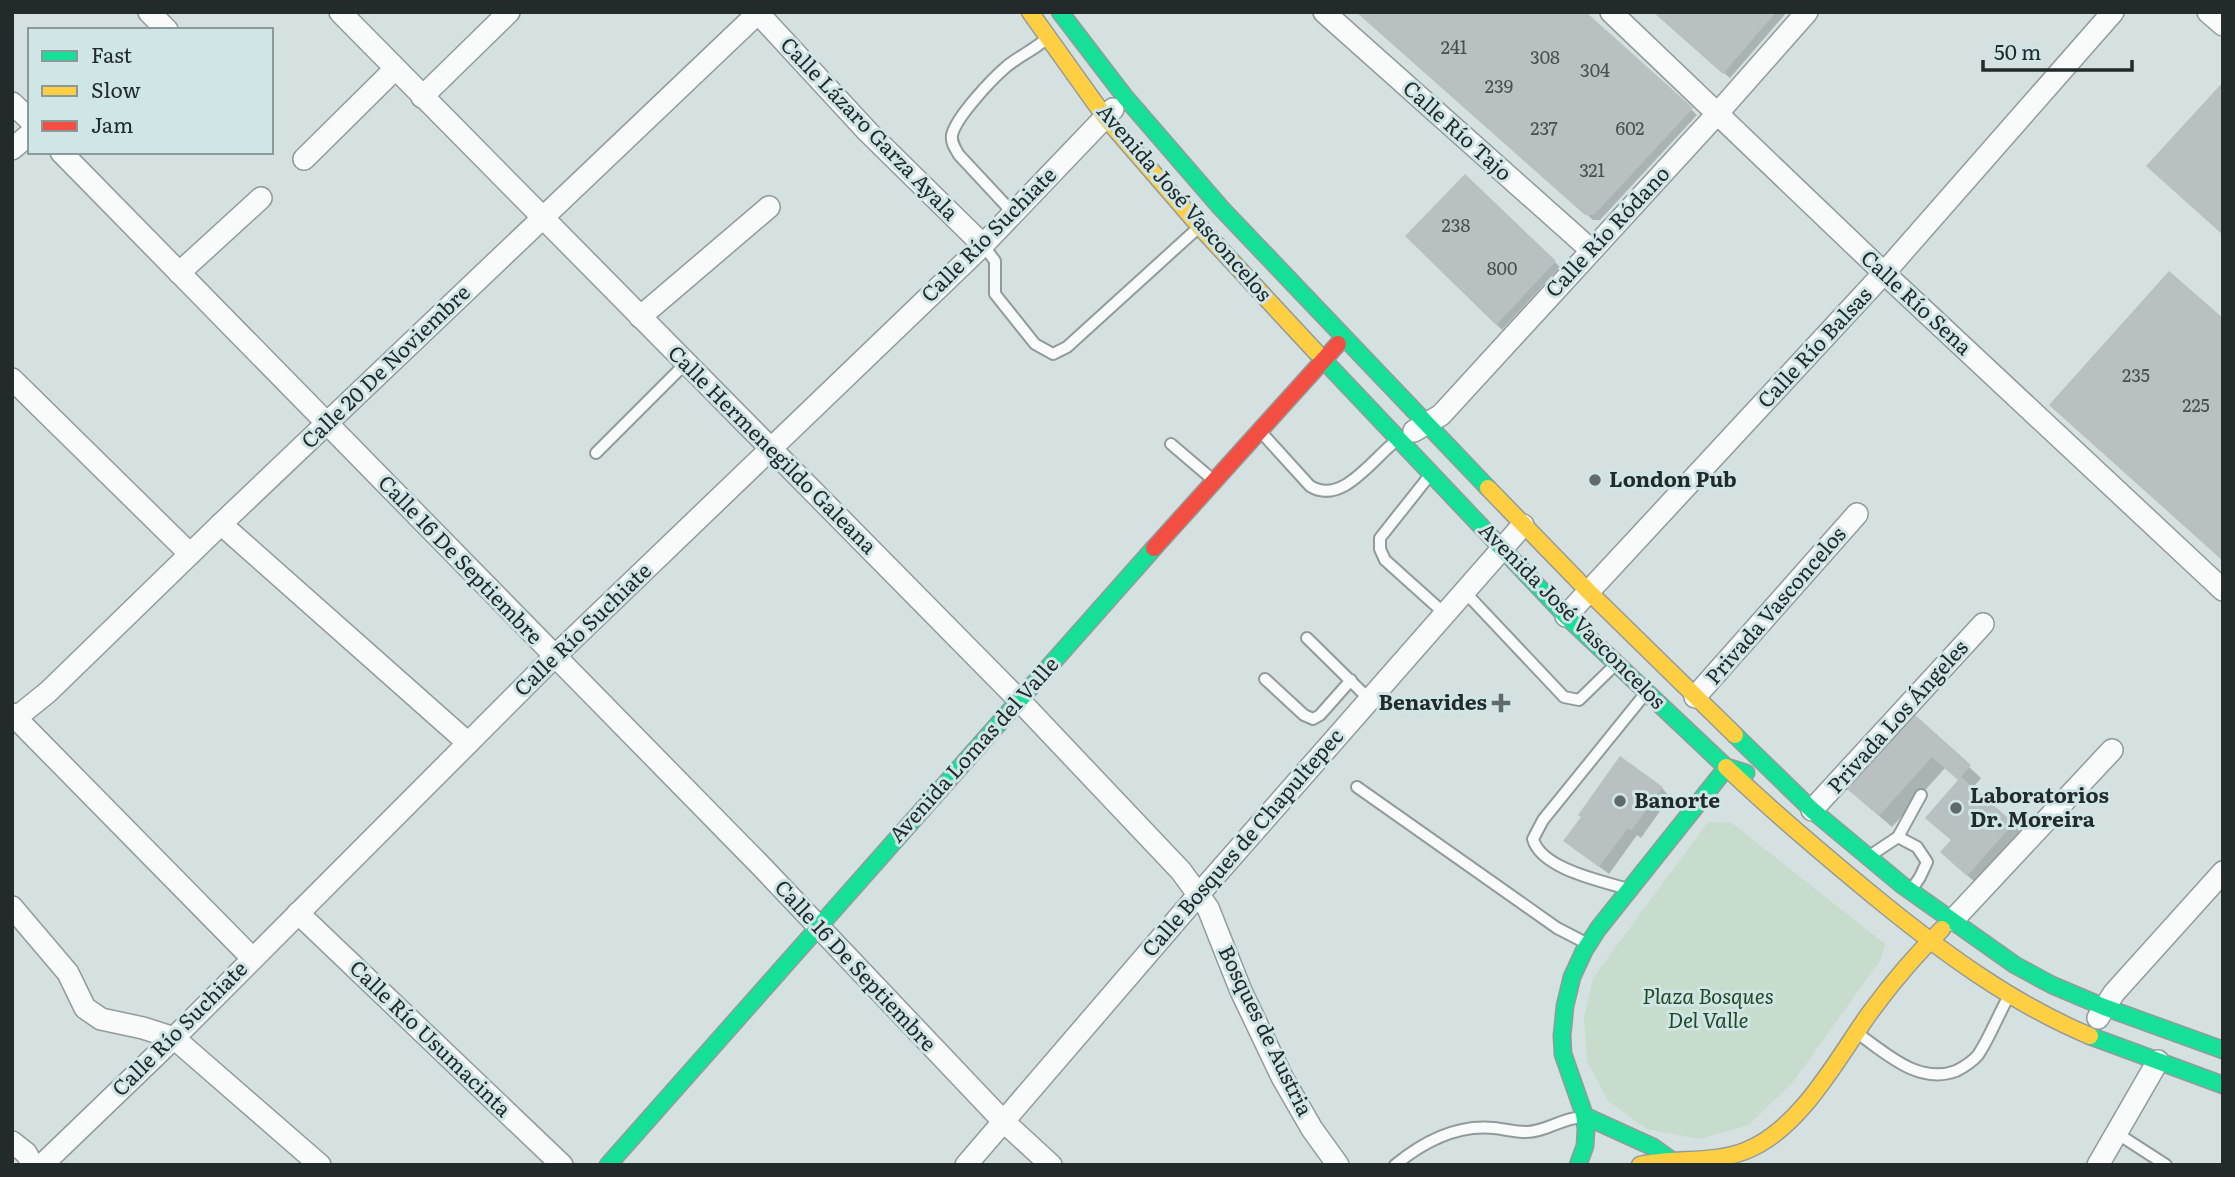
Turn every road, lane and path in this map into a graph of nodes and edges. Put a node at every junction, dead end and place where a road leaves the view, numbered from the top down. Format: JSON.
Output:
{"nodes":[{"id":1,"x":149,"y":12,"type":"edge"},
{"id":2,"x":340,"y":12,"type":"edge"},
{"id":3,"x":509,"y":12,"type":"edge"},
{"id":4,"x":1030,"y":12,"type":"edge"},
{"id":5,"x":1324,"y":12,"type":"edge"},
{"id":6,"x":1611,"y":12,"type":"edge"},
{"id":7,"x":1807,"y":12,"type":"edge"},
{"id":8,"x":2113,"y":12,"type":"edge"},
{"id":9,"x":2208,"y":12,"type":"edge"},
{"id":10,"x":758,"y":13,"type":"edge"},
{"id":11,"x":1066,"y":15,"type":"edge"},
{"id":12,"x":2223,"y":25,"type":"edge"},
{"id":13,"x":165,"y":28,"type":"edge"},
{"id":14,"x":1048,"y":37,"type":"junction"},
{"id":15,"x":395,"y":69,"type":"junction"},
{"id":16,"x":422,"y":97,"type":"junction"},
{"id":17,"x":1125,"y":97,"type":"junction"},
{"id":18,"x":12,"y":103,"type":"edge"},
{"id":19,"x":1717,"y":114,"type":"junction"},
{"id":20,"x":1105,"y":117,"type":"junction"},
{"id":21,"x":28,"y":118,"type":"edge"},
{"id":22,"x":28,"y":136,"type":"edge"},
{"id":23,"x":12,"y":149,"type":"edge"},
{"id":24,"x":63,"y":154,"type":"edge"},
{"id":25,"x":304,"y":159,"type":"dead end"},
{"id":26,"x":261,"y":198,"type":"dead end"},
{"id":27,"x":769,"y":207,"type":"dead end"},
{"id":28,"x":1013,"y":213,"type":"junction"},
{"id":29,"x":1211,"y":217,"type":"junction"},
{"id":30,"x":542,"y":218,"type":"junction"},
{"id":31,"x":983,"y":245,"type":"junction"},
{"id":32,"x":1591,"y":250,"type":"junction"},
{"id":33,"x":179,"y":273,"type":"junction"},
{"id":34,"x":1884,"y":273,"type":"junction"},
{"id":35,"x":640,"y":317,"type":"junction"},
{"id":36,"x":1344,"y":338,"type":"junction"},
{"id":37,"x":1324,"y":358,"type":"junction"},
{"id":38,"x":686,"y":363,"type":"junction"},
{"id":39,"x":12,"y":379,"type":"edge"},
{"id":40,"x":327,"y":424,"type":"junction"},
{"id":41,"x":1426,"y":424,"type":"junction"},
{"id":42,"x":1259,"y":429,"type":"junction"},
{"id":43,"x":1399,"y":440,"type":"junction"},
{"id":44,"x":1171,"y":444,"type":"dead end"},
{"id":45,"x":771,"y":447,"type":"junction"},
{"id":46,"x":596,"y":453,"type":"dead end"},
{"id":47,"x":1432,"y":473,"type":"junction"},
{"id":48,"x":1213,"y":480,"type":"junction"},
{"id":49,"x":1857,"y":514,"type":"dead end"},
{"id":50,"x":221,"y":524,"type":"junction"},
{"id":51,"x":1524,"y":525,"type":"junction"},
{"id":52,"x":1503,"y":547,"type":"junction"},
{"id":53,"x":190,"y":554,"type":"junction"},
{"id":54,"x":2223,"y":590,"type":"edge"},
{"id":55,"x":1464,"y":591,"type":"junction"},
{"id":56,"x":1589,"y":592,"type":"junction"},
{"id":57,"x":1444,"y":613,"type":"junction"},
{"id":58,"x":1566,"y":616,"type":"junction"},
{"id":59,"x":1983,"y":624,"type":"dead end"},
{"id":60,"x":1307,"y":639,"type":"dead end"},
{"id":61,"x":555,"y":656,"type":"junction"},
{"id":62,"x":1617,"y":663,"type":"junction"},
{"id":63,"x":1265,"y":679,"type":"dead end"},
{"id":64,"x":1350,"y":680,"type":"junction"},
{"id":65,"x":1646,"y":692,"type":"junction"},
{"id":66,"x":1695,"y":697,"type":"junction"},
{"id":67,"x":1369,"y":699,"type":"junction"},
{"id":68,"x":1019,"y":700,"type":"junction"},
{"id":69,"x":14,"y":718,"type":"edge"},
{"id":70,"x":468,"y":743,"type":"junction"},
{"id":71,"x":2112,"y":750,"type":"dead end"},
{"id":72,"x":1727,"y":767,"type":"junction"},
{"id":73,"x":1357,"y":787,"type":"dead end"},
{"id":74,"x":1922,"y":795,"type":"dead end"},
{"id":75,"x":1812,"y":810,"type":"junction"},
{"id":76,"x":1898,"y":837,"type":"junction"},
{"id":77,"x":1869,"y":857,"type":"junction"},
{"id":78,"x":2223,"y":872,"type":"edge"},
{"id":79,"x":1629,"y":890,"type":"junction"},
{"id":80,"x":1911,"y":891,"type":"junction"},
{"id":81,"x":1199,"y":894,"type":"junction"},
{"id":82,"x":12,"y":907,"type":"edge"},
{"id":83,"x":298,"y":913,"type":"junction"},
{"id":84,"x":1953,"y":920,"type":"junction"},
{"id":85,"x":816,"y":927,"type":"junction"},
{"id":86,"x":1929,"y":941,"type":"junction"},
{"id":87,"x":1588,"y":944,"type":"junction"},
{"id":88,"x":252,"y":958,"type":"junction"},
{"id":89,"x":2011,"y":994,"type":"junction"},
{"id":90,"x":2104,"y":1007,"type":"junction"},
{"id":91,"x":1856,"y":1032,"type":"junction"},
{"id":92,"x":2087,"y":1035,"type":"junction"},
{"id":93,"x":174,"y":1038,"type":"junction"},
{"id":94,"x":2223,"y":1050,"type":"edge"},
{"id":95,"x":2158,"y":1061,"type":"junction"},
{"id":96,"x":2223,"y":1085,"type":"edge"},
{"id":97,"x":1587,"y":1117,"type":"junction"},
{"id":98,"x":1002,"y":1121,"type":"junction"},
{"id":99,"x":2118,"y":1134,"type":"junction"},
{"id":100,"x":12,"y":1142,"type":"edge"},
{"id":101,"x":1737,"y":1160,"type":"edge"},
{"id":102,"x":1672,"y":1163,"type":"edge"},
{"id":103,"x":33,"y":1165,"type":"edge"},
{"id":104,"x":42,"y":1165,"type":"edge"},
{"id":105,"x":320,"y":1165,"type":"edge"},
{"id":106,"x":562,"y":1165,"type":"edge"},
{"id":107,"x":608,"y":1165,"type":"edge"},
{"id":108,"x":966,"y":1165,"type":"edge"},
{"id":109,"x":1051,"y":1165,"type":"edge"},
{"id":110,"x":1338,"y":1165,"type":"edge"},
{"id":111,"x":1395,"y":1165,"type":"edge"},
{"id":112,"x":1578,"y":1165,"type":"edge"},
{"id":113,"x":1640,"y":1165,"type":"edge"},
{"id":114,"x":2098,"y":1165,"type":"edge"},
{"id":115,"x":2166,"y":1165,"type":"edge"}],
"edges":[{"from":1,"to":13,"type":"street"},
{"from":2,"to":15,"type":"street","name":"Calle Hermenegildo Galeana"},
{"from":3,"to":16,"type":"street"},
{"from":4,"to":14,"type":"main road","name":"Avenida José Vasconcelos"},
{"from":5,"to":32,"type":"street","name":"Calle Río Tajo"},
{"from":6,"to":19,"type":"street","name":"Calle Río Sena"},
{"from":7,"to":19,"type":"street","name":"Calle Río Ródano"},
{"from":8,"to":34,"type":"street","name":"Calle Río Balsas"},
{"from":9,"to":12,"type":"street"},
{"from":10,"to":30,"type":"street","name":"Calle 20 De Noviembre"},
{"from":10,"to":31,"type":"street","name":"Calle Lázaro Garza Ayala"},
{"from":11,"to":14,"type":"main road"},
{"from":11,"to":17,"type":"main road","name":"Avenida José Vasconcelos"},
{"from":14,"to":20,"type":"main road","name":"Avenida José Vasconcelos"},
{"from":14,"to":28,"type":"lane"},
{"from":15,"to":16,"type":"street","name":"Calle Hermenegildo Galeana"},
{"from":15,"to":25,"type":"street"},
{"from":16,"to":30,"type":"street","name":"Calle Hermenegildo Galeana"},
{"from":17,"to":20,"type":"street","name":"Calle Río Suchiate"},
{"from":17,"to":29,"type":"main road","name":"Avenida José Vasconcelos"},
{"from":18,"to":21,"type":"street"},
{"from":19,"to":32,"type":"street","name":"Calle Río Ródano"},
{"from":19,"to":34,"type":"street","name":"Calle Río Sena"},
{"from":20,"to":28,"type":"street","name":"Calle Río Suchiate"},
{"from":20,"to":29,"type":"main road","name":"Avenida José Vasconcelos"},
{"from":22,"to":23,"type":"street"},
{"from":24,"to":33,"type":"street","name":"Calle 16 De Septiembre"},
{"from":26,"to":33,"type":"street"},
{"from":27,"to":35,"type":"street"},
{"from":28,"to":31,"type":"street","name":"Calle Río Suchiate"},
{"from":29,"to":31,"type":"lane"},
{"from":29,"to":36,"type":"main road","name":"Avenida José Vasconcelos"},
{"from":29,"to":37,"type":"main road","name":"Avenida José Vasconcelos"},
{"from":30,"to":35,"type":"street","name":"Calle Hermenegildo Galeana"},
{"from":30,"to":40,"type":"street","name":"Calle 20 De Noviembre"},
{"from":31,"to":45,"type":"street","name":"Calle Río Suchiate"},
{"from":32,"to":41,"type":"street","name":"Calle Río Ródano"},
{"from":33,"to":40,"type":"street","name":"Calle 16 De Septiembre"},
{"from":34,"to":54,"type":"street","name":"Calle Río Sena"},
{"from":34,"to":56,"type":"street","name":"Calle Río Balsas"},
{"from":35,"to":38,"type":"street","name":"Calle Hermenegildo Galeana"},
{"from":36,"to":37,"type":"main road","name":"Avenida Lomas del Valle"},
{"from":36,"to":41,"type":"main road","name":"Avenida José Vasconcelos"},
{"from":37,"to":42,"type":"main road","name":"Avenida Lomas del Valle"},
{"from":37,"to":43,"type":"main road","name":"Avenida José Vasconcelos"},
{"from":38,"to":45,"type":"street","name":"Calle Hermenegildo Galeana"},
{"from":38,"to":46,"type":"lane"},
{"from":39,"to":53,"type":"street"},
{"from":40,"to":50,"type":"street","name":"Calle 20 De Noviembre"},
{"from":40,"to":61,"type":"street","name":"Calle 16 De Septiembre"},
{"from":41,"to":43,"type":"street","name":"Calle Río Ródano"},
{"from":41,"to":51,"type":"main road","name":"Avenida José Vasconcelos"},
{"from":42,"to":43,"type":"lane"},
{"from":42,"to":48,"type":"main road","name":"Avenida Lomas del Valle"},
{"from":43,"to":47,"type":"main road","name":"Avenida José Vasconcelos"},
{"from":44,"to":48,"type":"lane"},
{"from":45,"to":61,"type":"street","name":"Calle Río Suchiate"},
{"from":45,"to":68,"type":"street","name":"Calle Hermenegildo Galeana"},
{"from":47,"to":52,"type":"main road","name":"Avenida José Vasconcelos"},
{"from":47,"to":57,"type":"lane"},
{"from":48,"to":68,"type":"main road","name":"Avenida Lomas del Valle"},
{"from":49,"to":66,"type":"street","name":"Privada Vasconcelos"},
{"from":50,"to":53,"type":"street","name":"Calle 20 De Noviembre"},
{"from":50,"to":70,"type":"street"},
{"from":51,"to":52,"type":"street","name":"Calle Bosques de Chapultepec"},
{"from":51,"to":56,"type":"main road","name":"Avenida José Vasconcelos"},
{"from":52,"to":55,"type":"street","name":"Calle Bosques de Chapultepec"},
{"from":52,"to":58,"type":"main road","name":"Avenida José Vasconcelos"},
{"from":53,"to":69,"type":"street","name":"Calle 20 De Noviembre"},
{"from":55,"to":57,"type":"street","name":"Calle Bosques de Chapultepec"},
{"from":55,"to":62,"type":"lane"},
{"from":56,"to":58,"type":"street","name":"Calle Río Balsas"},
{"from":56,"to":66,"type":"main road","name":"Avenida José Vasconcelos"},
{"from":57,"to":67,"type":"street","name":"Calle Bosques de Chapultepec"},
{"from":58,"to":62,"type":"main road","name":"Avenida José Vasconcelos"},
{"from":59,"to":75,"type":"street","name":"Privada Los Ángeles"},
{"from":60,"to":64,"type":"lane"},
{"from":61,"to":70,"type":"street","name":"Calle Río Suchiate"},
{"from":61,"to":85,"type":"street","name":"Calle 16 De Septiembre"},
{"from":62,"to":65,"type":"main road","name":"Avenida José Vasconcelos"},
{"from":63,"to":64,"type":"lane"},
{"from":64,"to":67,"type":"lane"},
{"from":65,"to":72,"type":"main road","name":"Avenida José Vasconcelos"},
{"from":65,"to":79,"type":"lane"},
{"from":66,"to":75,"type":"main road","name":"Avenida José Vasconcelos"},
{"from":67,"to":81,"type":"street","name":"Calle Bosques de Chapultepec"},
{"from":68,"to":81,"type":"street","name":"Calle Hermenegildo Galeana"},
{"from":68,"to":85,"type":"main road","name":"Avenida Lomas del Valle"},
{"from":69,"to":88,"type":"street"},
{"from":70,"to":83,"type":"street","name":"Calle Río Suchiate"},
{"from":71,"to":84,"type":"street"},
{"from":72,"to":75,"type":"main road"},
{"from":72,"to":79,"type":"main road"},
{"from":72,"to":86,"type":"main road","name":"Avenida José Vasconcelos"},
{"from":73,"to":87,"type":"lane"},
{"from":74,"to":76,"type":"lane"},
{"from":75,"to":77,"type":"main road","name":"Avenida José Vasconcelos"},
{"from":76,"to":77,"type":"lane"},
{"from":76,"to":80,"type":"lane"},
{"from":77,"to":80,"type":"main road","name":"Avenida José Vasconcelos"},
{"from":78,"to":90,"type":"street"},
{"from":79,"to":87,"type":"main road"},
{"from":80,"to":84,"type":"main road","name":"Avenida José Vasconcelos"},
{"from":81,"to":98,"type":"street","name":"Calle Bosques de Chapultepec"},
{"from":81,"to":110,"type":"street","name":"Bosques de Austria"},
{"from":82,"to":93,"type":"street"},
{"from":83,"to":88,"type":"street","name":"Calle Río Suchiate"},
{"from":83,"to":106,"type":"street","name":"Calle Río Usumacinta"},
{"from":84,"to":86,"type":"main road"},
{"from":84,"to":90,"type":"main road","name":"Avenida José Vasconcelos"},
{"from":85,"to":98,"type":"street","name":"Calle 16 De Septiembre"},
{"from":85,"to":107,"type":"main road","name":"Avenida Lomas del Valle"},
{"from":86,"to":89,"type":"main road","name":"Avenida José Vasconcelos"},
{"from":86,"to":91,"type":"main road"},
{"from":87,"to":97,"type":"main road"},
{"from":88,"to":93,"type":"street","name":"Calle Río Suchiate"},
{"from":89,"to":91,"type":"lane"},
{"from":89,"to":92,"type":"main road","name":"Avenida José Vasconcelos"},
{"from":90,"to":92,"type":"street"},
{"from":90,"to":94,"type":"main road","name":"Avenida José Vasconcelos"},
{"from":91,"to":101,"type":"main road"},
{"from":92,"to":95,"type":"main road","name":"Avenida José Vasconcelos"},
{"from":93,"to":104,"type":"street","name":"Calle Río Suchiate"},
{"from":93,"to":105,"type":"street"},
{"from":95,"to":96,"type":"main road","name":"Avenida José Vasconcelos"},
{"from":95,"to":99,"type":"street"},
{"from":97,"to":102,"type":"main road"},
{"from":97,"to":111,"type":"lane"},
{"from":97,"to":112,"type":"main road"},
{"from":98,"to":108,"type":"street","name":"Calle Bosques de Chapultepec"},
{"from":98,"to":109,"type":"street","name":"Calle 16 De Septiembre"},
{"from":99,"to":114,"type":"street"},
{"from":99,"to":115,"type":"lane"},
{"from":100,"to":103,"type":"street"},
{"from":101,"to":102,"type":"main road"},
{"from":102,"to":113,"type":"main road"}]}
